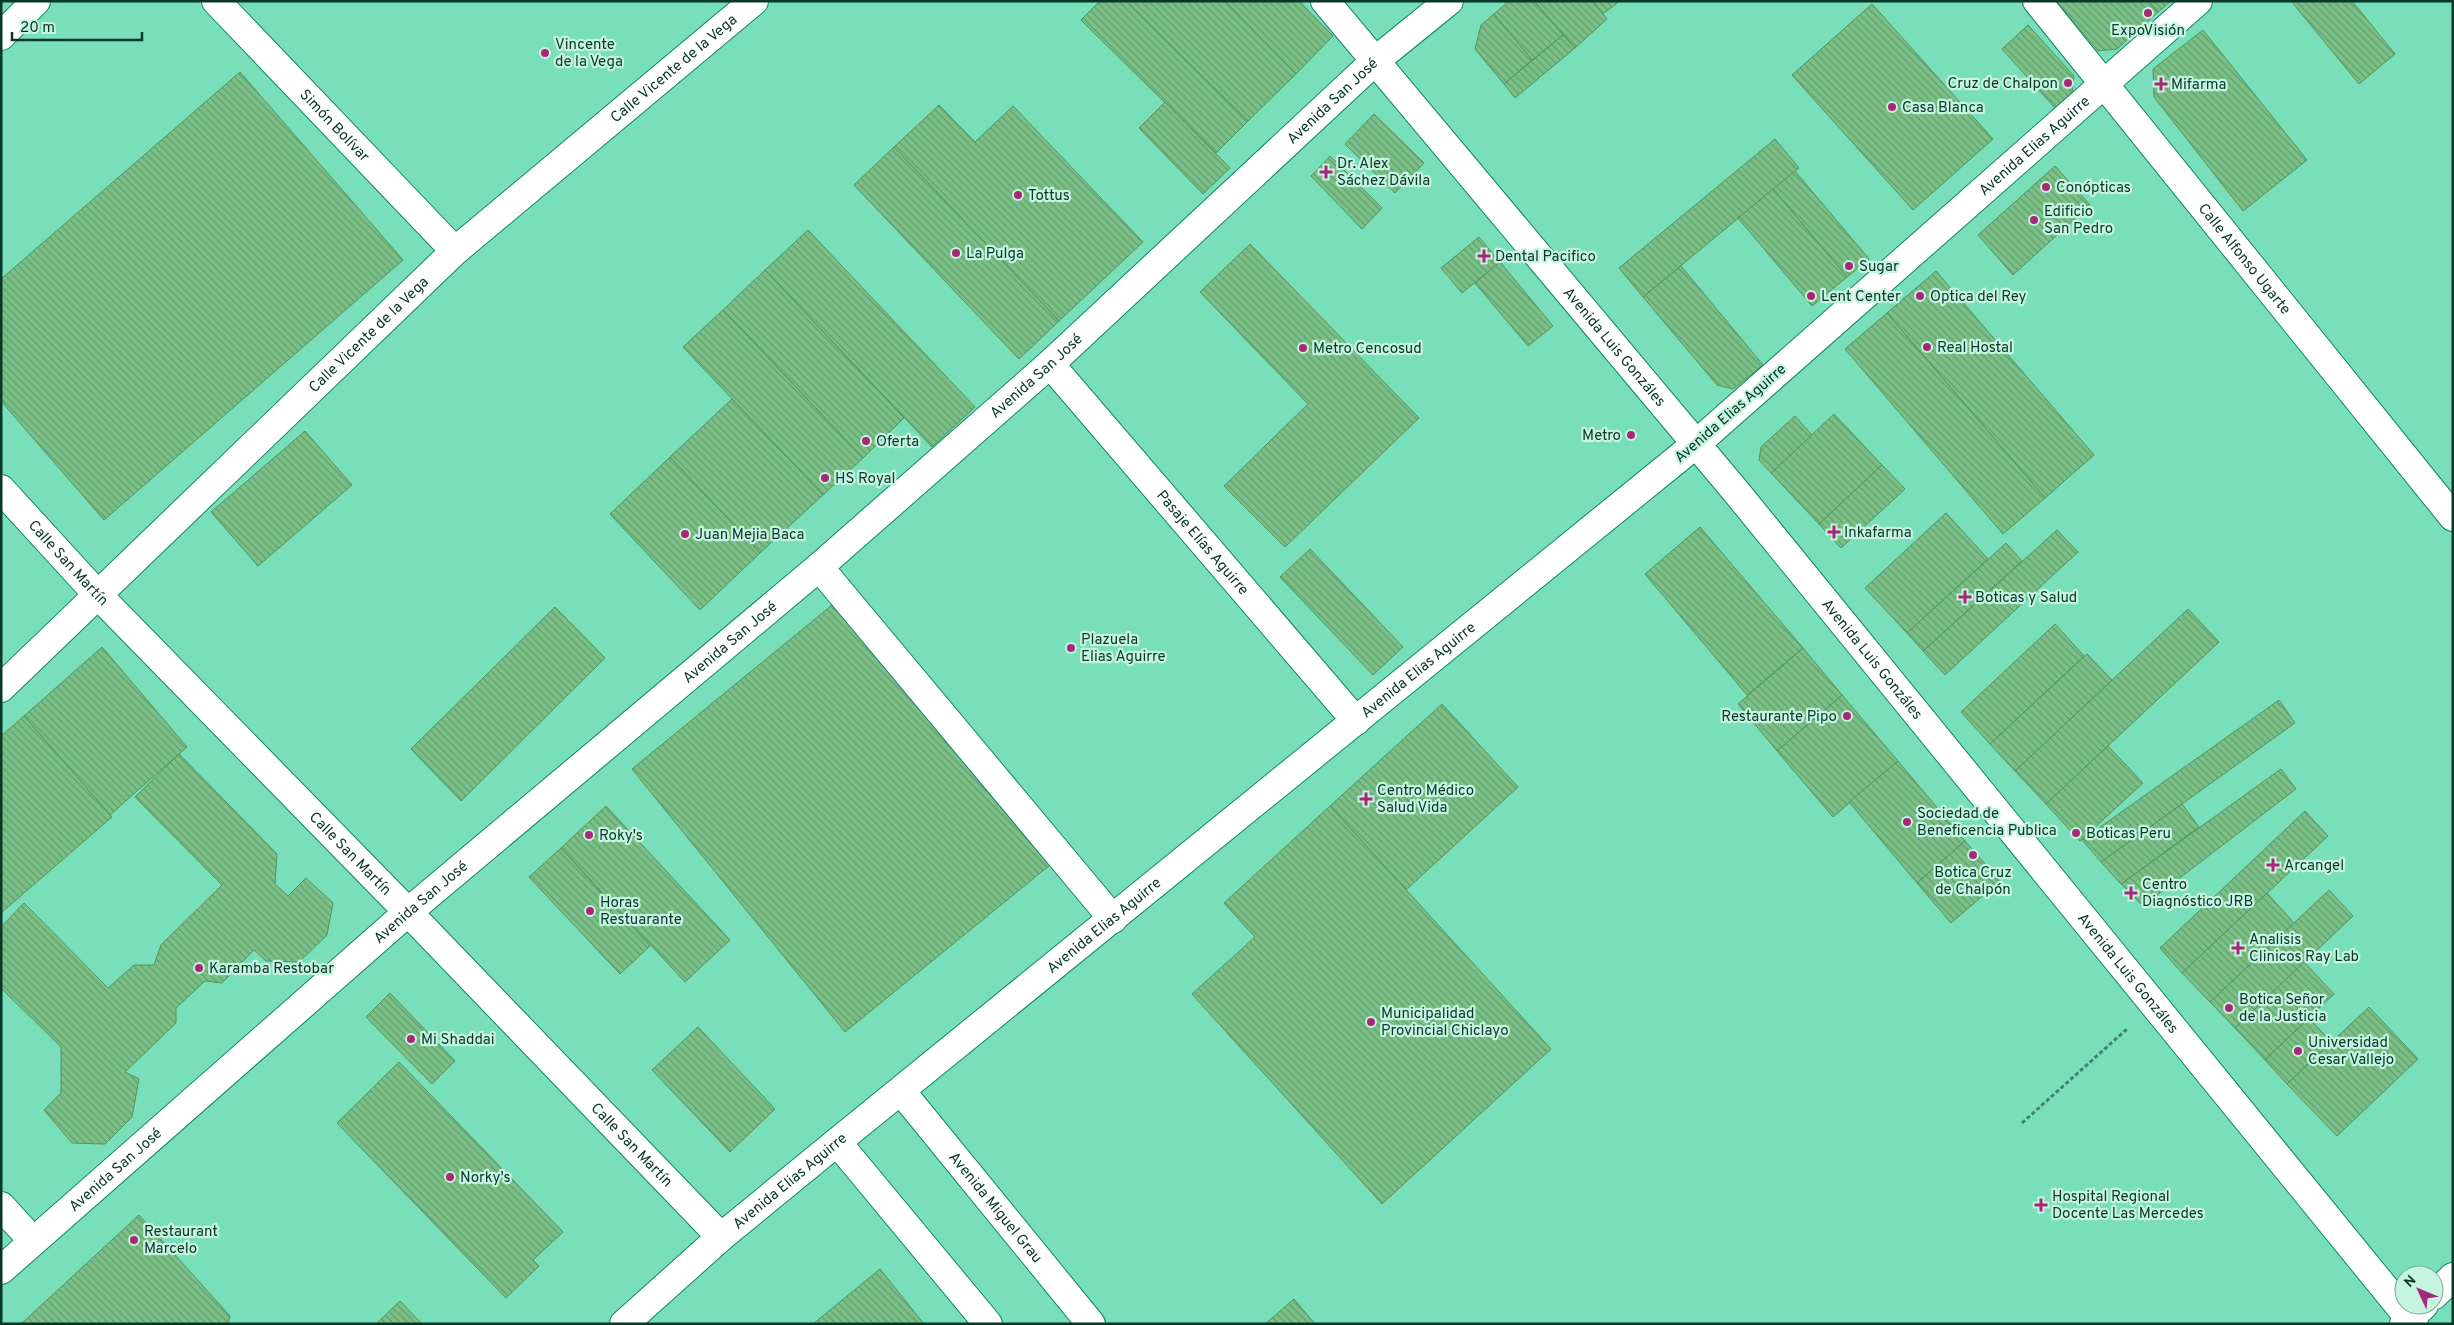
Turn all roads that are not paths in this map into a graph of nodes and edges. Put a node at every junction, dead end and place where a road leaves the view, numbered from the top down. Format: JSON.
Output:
{"nodes":[{"id":1,"x":36,"y":1,"type":"edge"},
{"id":2,"x":216,"y":1,"type":"edge"},
{"id":3,"x":754,"y":1,"type":"edge"},
{"id":4,"x":1325,"y":1,"type":"edge"},
{"id":5,"x":1449,"y":1,"type":"edge"},
{"id":6,"x":2037,"y":1,"type":"edge"},
{"id":7,"x":2198,"y":1,"type":"edge"},
{"id":8,"x":1,"y":36,"type":"edge"},
{"id":9,"x":1375,"y":61,"type":"junction"},
{"id":10,"x":2103,"y":85,"type":"junction"},
{"id":11,"x":454,"y":250,"type":"junction"},
{"id":12,"x":1050,"y":364,"type":"junction"},
{"id":13,"x":1696,"y":444,"type":"junction"},
{"id":14,"x":1,"y":489,"type":"edge"},
{"id":15,"x":2453,"y":517,"type":"edge"},
{"id":16,"x":819,"y":567,"type":"junction"},
{"id":17,"x":97,"y":594,"type":"junction"},
{"id":18,"x":1,"y":688,"type":"edge"},
{"id":19,"x":1356,"y":721,"type":"junction"},
{"id":20,"x":408,"y":912,"type":"junction"},
{"id":21,"x":1113,"y":919,"type":"junction"},
{"id":22,"x":900,"y":1091,"type":"junction"},
{"id":23,"x":837,"y":1142,"type":"junction"},
{"id":24,"x":1,"y":1206,"type":"edge"},
{"id":25,"x":721,"y":1237,"type":"junction"},
{"id":26,"x":33,"y":1241,"type":"junction"},
{"id":27,"x":1,"y":1270,"type":"edge"},
{"id":28,"x":2413,"y":1318,"type":"edge"},
{"id":29,"x":624,"y":1324,"type":"edge"},
{"id":30,"x":988,"y":1324,"type":"edge"},
{"id":31,"x":1091,"y":1324,"type":"edge"}],
"edges":[{"from":1,"to":8,"type":"main road"},
{"from":2,"to":11,"type":"main road","name":"Simón Bolívar"},
{"from":3,"to":11,"type":"main road","name":"Calle Vicente de la Vega"},
{"from":4,"to":9,"type":"main road","name":"Avenida Luis Gonzáles"},
{"from":5,"to":9,"type":"main road","name":"Avenida San José"},
{"from":6,"to":10,"type":"main road","name":"Calle Alfonso Ugarte"},
{"from":7,"to":10,"type":"main road","name":"Avenida Elias Aguirre"},
{"from":9,"to":12,"type":"main road","name":"Avenida San José"},
{"from":9,"to":13,"type":"main road","name":"Avenida Luis Gonzáles"},
{"from":10,"to":13,"type":"main road","name":"Avenida Elias Aguirre"},
{"from":10,"to":15,"type":"main road","name":"Calle Alfonso Ugarte"},
{"from":11,"to":17,"type":"main road","name":"Calle Vicente de la Vega"},
{"from":12,"to":16,"type":"main road","name":"Avenida San José"},
{"from":12,"to":19,"type":"main road","name":"Pasaje Elías Aguirre"},
{"from":13,"to":19,"type":"main road","name":"Avenida Elias Aguirre"},
{"from":13,"to":28,"type":"main road","name":"Avenida Luis Gonzáles"},
{"from":14,"to":17,"type":"main road","name":"Calle San Martín"},
{"from":16,"to":20,"type":"main road","name":"Avenida San José"},
{"from":16,"to":21,"type":"main road"},
{"from":17,"to":18,"type":"main road","name":"Calle Vicente de la Vega"},
{"from":17,"to":20,"type":"main road","name":"Calle San Martín"},
{"from":19,"to":21,"type":"main road","name":"Avenida Elias Aguirre"},
{"from":20,"to":25,"type":"main road","name":"Calle San Martín"},
{"from":20,"to":26,"type":"main road","name":"Avenida San José"},
{"from":21,"to":22,"type":"main road","name":"Avenida Elias Aguirre"},
{"from":22,"to":23,"type":"main road","name":"Avenida Elias Aguirre"},
{"from":22,"to":31,"type":"main road","name":"Avenida Miguel Grau"},
{"from":23,"to":25,"type":"main road","name":"Avenida Elias Aguirre"},
{"from":23,"to":30,"type":"main road"},
{"from":24,"to":26,"type":"main road"},
{"from":25,"to":29,"type":"main road","name":"Avenida Elias Aguirre"},
{"from":26,"to":27,"type":"main road","name":"Avenida San José"}]}
